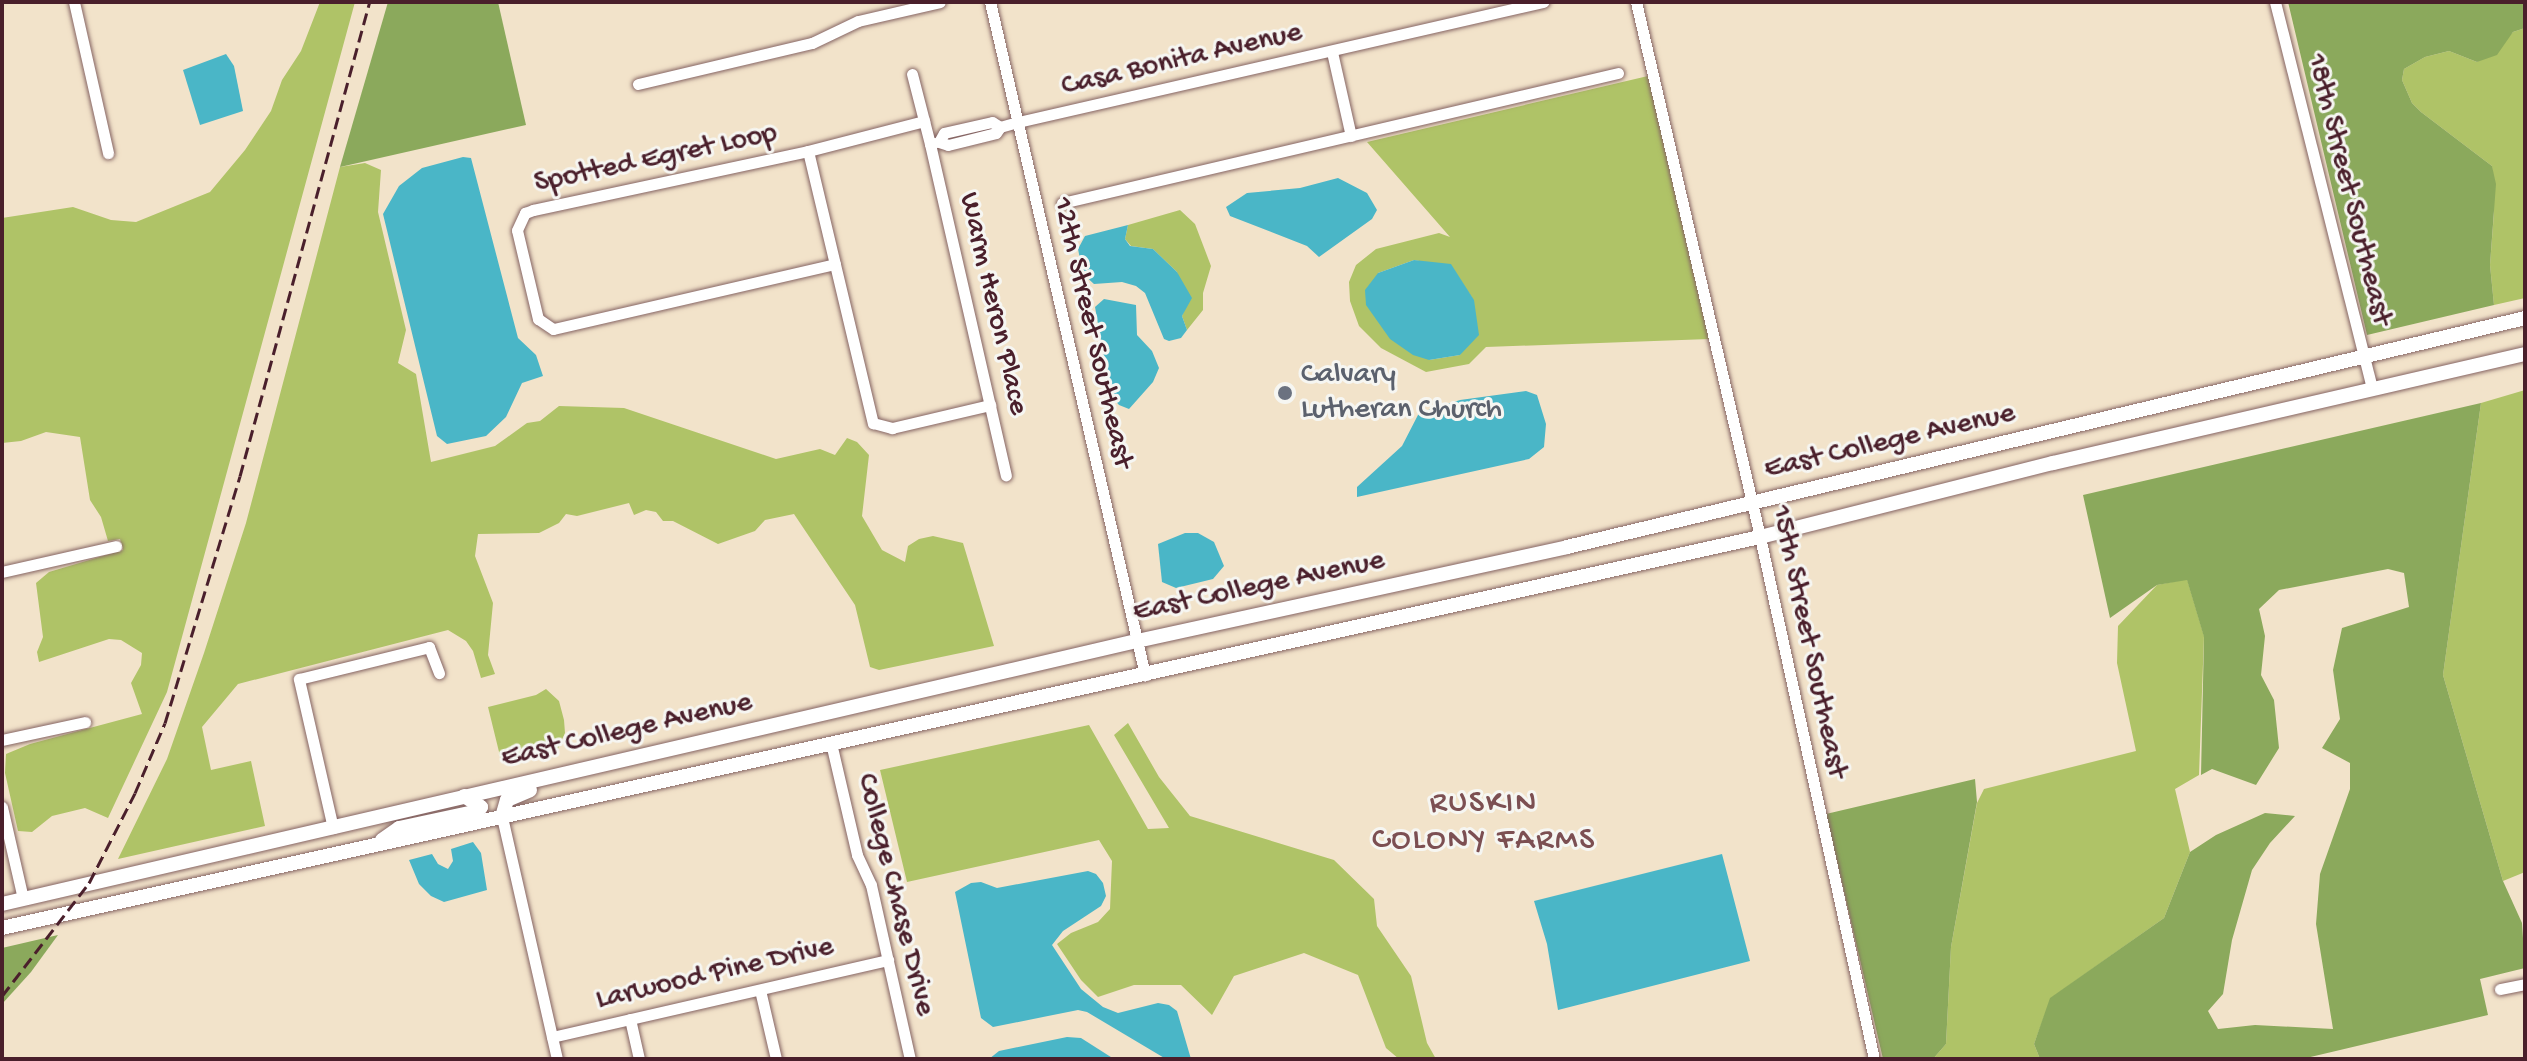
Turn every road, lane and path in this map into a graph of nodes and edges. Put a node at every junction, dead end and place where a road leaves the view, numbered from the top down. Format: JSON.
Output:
{"nodes":[{"id":1,"x":74,"y":2,"type":"edge"},
{"id":2,"x":940,"y":2,"type":"edge"},
{"id":3,"x":990,"y":2,"type":"edge"},
{"id":4,"x":1543,"y":2,"type":"edge"},
{"id":5,"x":1636,"y":2,"type":"edge"},
{"id":6,"x":2275,"y":2,"type":"edge"},
{"id":7,"x":909,"y":6,"type":"edge"},
{"id":8,"x":1332,"y":52,"type":"junction"},
{"id":9,"x":1618,"y":73,"type":"dead end"},
{"id":10,"x":912,"y":74,"type":"dead end"},
{"id":11,"x":638,"y":84,"type":"dead end"},
{"id":12,"x":924,"y":121,"type":"junction"},
{"id":13,"x":1018,"y":122,"type":"junction"},
{"id":14,"x":1351,"y":136,"type":"junction"},
{"id":15,"x":934,"y":143,"type":"junction"},
{"id":16,"x":808,"y":151,"type":"junction"},
{"id":17,"x":108,"y":153,"type":"dead end"},
{"id":18,"x":1062,"y":203,"type":"dead end"},
{"id":19,"x":835,"y":264,"type":"junction"},
{"id":20,"x":2525,"y":318,"type":"edge"},
{"id":21,"x":2364,"y":354,"type":"junction"},
{"id":22,"x":2525,"y":354,"type":"edge"},
{"id":23,"x":2372,"y":389,"type":"junction"},
{"id":24,"x":990,"y":405,"type":"junction"},
{"id":25,"x":1006,"y":475,"type":"dead end"},
{"id":26,"x":1752,"y":502,"type":"junction"},
{"id":27,"x":1760,"y":537,"type":"junction"},
{"id":28,"x":116,"y":546,"type":"dead end"},
{"id":29,"x":2,"y":572,"type":"edge"},
{"id":30,"x":1137,"y":641,"type":"junction"},
{"id":31,"x":439,"y":673,"type":"dead end"},
{"id":32,"x":1145,"y":675,"type":"junction"},
{"id":33,"x":85,"y":722,"type":"dead end"},
{"id":34,"x":2,"y":740,"type":"edge"},
{"id":35,"x":831,"y":743,"type":"junction"},
{"id":36,"x":625,"y":759,"type":"junction"},
{"id":37,"x":464,"y":796,"type":"junction"},
{"id":38,"x":2,"y":807,"type":"edge"},
{"id":39,"x":481,"y":807,"type":"junction"},
{"id":40,"x":502,"y":817,"type":"junction"},
{"id":41,"x":333,"y":828,"type":"junction"},
{"id":42,"x":375,"y":845,"type":"junction"},
{"id":43,"x":23,"y":899,"type":"junction"},
{"id":44,"x":2,"y":904,"type":"edge"},
{"id":45,"x":2,"y":928,"type":"edge"},
{"id":46,"x":888,"y":960,"type":"junction"},
{"id":47,"x":2525,"y":984,"type":"edge"},
{"id":48,"x":2500,"y":989,"type":"dead end"},
{"id":49,"x":760,"y":990,"type":"junction"},
{"id":50,"x":630,"y":1019,"type":"junction"},
{"id":51,"x":552,"y":1037,"type":"junction"},
{"id":52,"x":557,"y":1059,"type":"edge"},
{"id":53,"x":639,"y":1059,"type":"edge"},
{"id":54,"x":776,"y":1059,"type":"edge"},
{"id":55,"x":910,"y":1059,"type":"edge"},
{"id":56,"x":1874,"y":1059,"type":"edge"}],
"edges":[{"from":1,"to":17,"type":"street"},
{"from":2,"to":7,"type":"street"},
{"from":3,"to":13,"type":"street","name":"12th Street Southeast"},
{"from":4,"to":8,"type":"street","name":"Casa Bonita Avenue"},
{"from":5,"to":26,"type":"street","name":"15th Street Southeast"},
{"from":6,"to":21,"type":"street","name":"18th Street Southeast"},
{"from":7,"to":11,"type":"street"},
{"from":8,"to":13,"type":"street","name":"Casa Bonita Avenue"},
{"from":8,"to":14,"type":"street"},
{"from":9,"to":14,"type":"street"},
{"from":10,"to":12,"type":"street","name":"Warm Heron Place"},
{"from":12,"to":15,"type":"street","name":"Warm Heron Place"},
{"from":12,"to":16,"type":"street","name":"Spotted Egret Loop"},
{"from":13,"to":15,"type":"street","name":"Casa Bonita Avenue"},
{"from":13,"to":30,"type":"street","name":"12th Street Southeast"},
{"from":14,"to":18,"type":"street"},
{"from":15,"to":24,"type":"street","name":"Warm Heron Place"},
{"from":16,"to":19,"type":"street"},
{"from":16,"to":19,"type":"street","name":"Spotted Egret Loop"},
{"from":19,"to":24,"type":"street"},
{"from":20,"to":21,"type":"main road","name":"East College Avenue"},
{"from":21,"to":23,"type":"street","name":"18th Street Southeast"},
{"from":21,"to":26,"type":"main road","name":"East College Avenue"},
{"from":22,"to":23,"type":"main road","name":"East College Avenue"},
{"from":23,"to":27,"type":"main road","name":"East College Avenue"},
{"from":24,"to":25,"type":"street","name":"Warm Heron Place"},
{"from":26,"to":27,"type":"street","name":"15th Street Southeast"},
{"from":26,"to":30,"type":"main road","name":"East College Avenue"},
{"from":27,"to":32,"type":"main road","name":"East College Avenue"},
{"from":27,"to":56,"type":"street","name":"15th Street Southeast"},
{"from":28,"to":29,"type":"street"},
{"from":30,"to":32,"type":"street","name":"12th Street Southeast"},
{"from":30,"to":36,"type":"main road","name":"East College Avenue"},
{"from":31,"to":41,"type":"street"},
{"from":32,"to":35,"type":"main road","name":"East College Avenue"},
{"from":33,"to":34,"type":"street"},
{"from":35,"to":40,"type":"main road","name":"East College Avenue"},
{"from":35,"to":46,"type":"street","name":"College Chase Drive"},
{"from":36,"to":37,"type":"main road","name":"East College Avenue"},
{"from":36,"to":40,"type":"main road"},
{"from":37,"to":39,"type":"main road"},
{"from":37,"to":41,"type":"main road","name":"East College Avenue"},
{"from":38,"to":43,"type":"street"},
{"from":39,"to":40,"type":"main road"},
{"from":39,"to":42,"type":"main road"},
{"from":40,"to":42,"type":"main road","name":"East College Avenue"},
{"from":40,"to":51,"type":"street"},
{"from":41,"to":43,"type":"main road","name":"East College Avenue"},
{"from":42,"to":45,"type":"main road","name":"East College Avenue"},
{"from":43,"to":44,"type":"main road","name":"East College Avenue"},
{"from":46,"to":49,"type":"street","name":"Larwood Pine Drive"},
{"from":46,"to":55,"type":"street","name":"College Chase Drive"},
{"from":47,"to":48,"type":"street"},
{"from":49,"to":50,"type":"street","name":"Larwood Pine Drive"},
{"from":49,"to":54,"type":"street"},
{"from":50,"to":51,"type":"street","name":"Larwood Pine Drive"},
{"from":50,"to":53,"type":"street"},
{"from":51,"to":52,"type":"street"}]}
